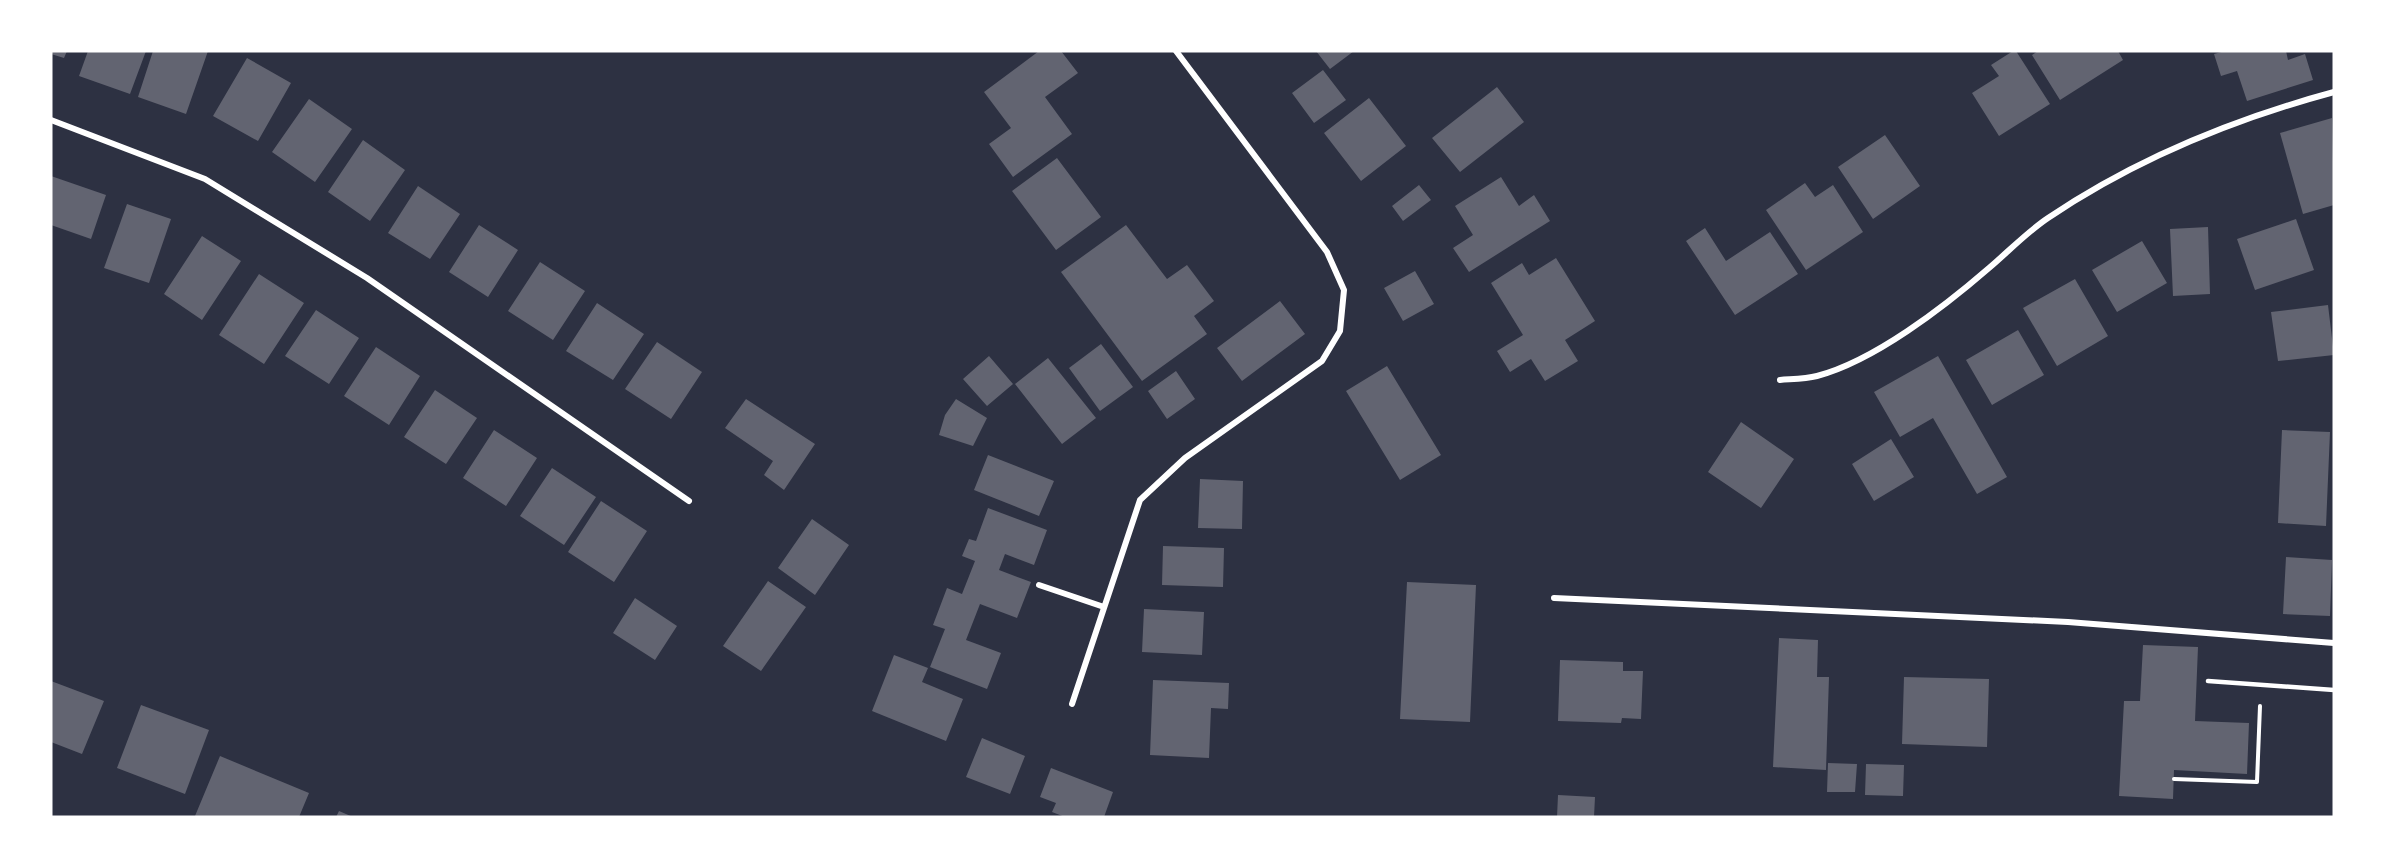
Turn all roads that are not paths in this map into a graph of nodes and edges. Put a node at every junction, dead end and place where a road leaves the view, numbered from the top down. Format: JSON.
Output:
{"nodes":[{"id":1,"x":1176,"y":51,"type":"edge"},
{"id":2,"x":2334,"y":92,"type":"edge"},
{"id":3,"x":51,"y":120,"type":"edge"},
{"id":4,"x":1780,"y":380,"type":"dead end"},
{"id":5,"x":689,"y":501,"type":"dead end"},
{"id":6,"x":1039,"y":585,"type":"dead end"},
{"id":7,"x":1554,"y":598,"type":"dead end"},
{"id":8,"x":1104,"y":607,"type":"junction"},
{"id":9,"x":2334,"y":643,"type":"edge"},
{"id":10,"x":2208,"y":681,"type":"dead end"},
{"id":11,"x":2334,"y":690,"type":"edge"},
{"id":12,"x":1072,"y":705,"type":"dead end"}],
"edges":[{"from":1,"to":8,"type":"street"},
{"from":2,"to":4,"type":"street"},
{"from":3,"to":5,"type":"street"},
{"from":6,"to":8,"type":"street"},
{"from":7,"to":9,"type":"street"},
{"from":8,"to":12,"type":"street"},
{"from":10,"to":11,"type":"lane"}]}
